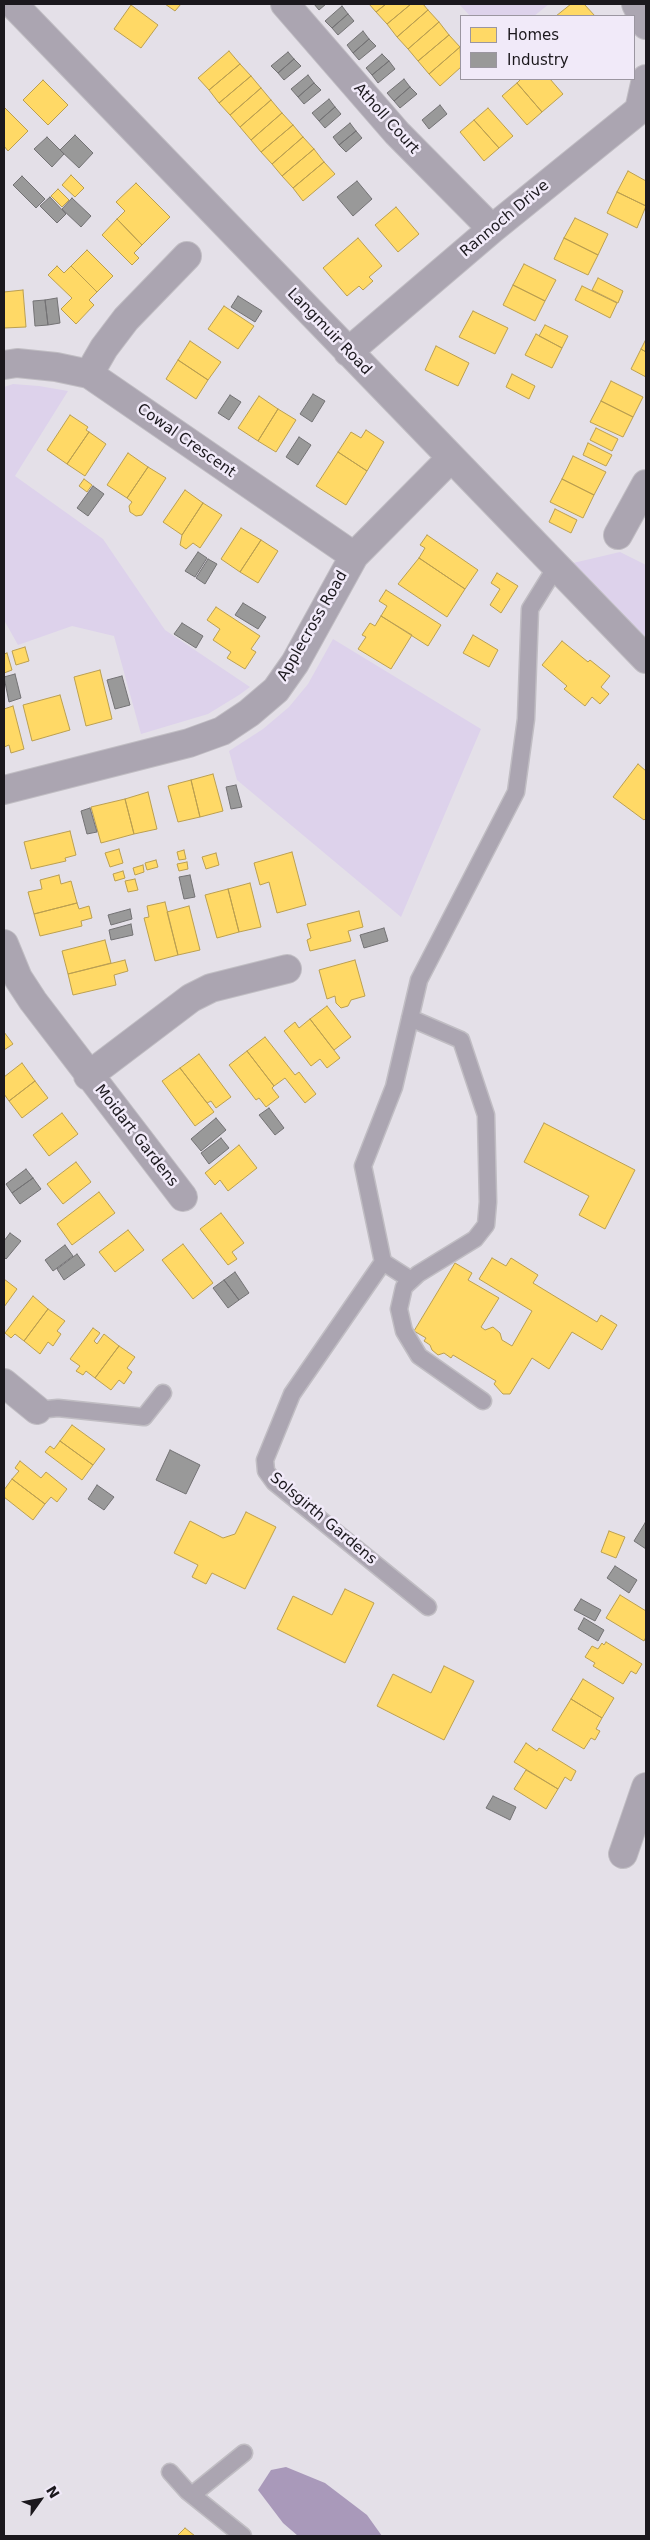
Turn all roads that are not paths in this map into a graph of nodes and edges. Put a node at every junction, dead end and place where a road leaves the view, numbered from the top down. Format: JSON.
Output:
{"nodes":[{"id":1,"x":13,"y":4,"type":"edge"},
{"id":2,"x":285,"y":4,"type":"edge"},
{"id":3,"x":636,"y":4,"type":"edge"},
{"id":4,"x":646,"y":24,"type":"edge"},
{"id":5,"x":646,"y":79,"type":"edge"},
{"id":6,"x":642,"y":112,"type":"edge"},
{"id":7,"x":492,"y":229,"type":"junction"},
{"id":8,"x":187,"y":256,"type":"dead end"},
{"id":9,"x":348,"y":352,"type":"junction"},
{"id":10,"x":4,"y":365,"type":"edge"},
{"id":11,"x":89,"y":374,"type":"junction"},
{"id":12,"x":450,"y":459,"type":"junction"},
{"id":13,"x":646,"y":484,"type":"edge"},
{"id":14,"x":618,"y":535,"type":"dead end"},
{"id":15,"x":354,"y":556,"type":"junction"},
{"id":16,"x":556,"y":567,"type":"junction"},
{"id":17,"x":646,"y":659,"type":"edge"},
{"id":18,"x":4,"y":790,"type":"edge"},
{"id":19,"x":4,"y":944,"type":"edge"},
{"id":20,"x":287,"y":969,"type":"dead end"},
{"id":21,"x":410,"y":1018,"type":"junction"},
{"id":22,"x":88,"y":1076,"type":"junction"},
{"id":23,"x":183,"y":1197,"type":"dead end"},
{"id":24,"x":383,"y":1262,"type":"junction"},
{"id":25,"x":411,"y":1280,"type":"junction"},
{"id":26,"x":4,"y":1383,"type":"edge"},
{"id":27,"x":163,"y":1393,"type":"dead end"},
{"id":28,"x":482,"y":1400,"type":"dead end"},
{"id":29,"x":37,"y":1410,"type":"joint"},
{"id":30,"x":428,"y":1607,"type":"dead end"},
{"id":31,"x":646,"y":1788,"type":"edge"},
{"id":32,"x":623,"y":1854,"type":"dead end"},
{"id":33,"x":244,"y":2453,"type":"dead end"},
{"id":34,"x":170,"y":2472,"type":"dead end"},
{"id":35,"x":192,"y":2495,"type":"junction"},
{"id":36,"x":243,"y":2536,"type":"edge"}],
"edges":[{"from":1,"to":9,"type":"street","name":"Langmuir Road"},
{"from":2,"to":7,"type":"street","name":"Atholl Court"},
{"from":3,"to":4,"type":"street"},
{"from":5,"to":6,"type":"street","name":"Rannoch Drive"},
{"from":6,"to":7,"type":"street","name":"Rannoch Drive"},
{"from":7,"to":9,"type":"street","name":"Rannoch Drive"},
{"from":8,"to":11,"type":"street"},
{"from":9,"to":12,"type":"street","name":"Langmuir Road"},
{"from":10,"to":11,"type":"street","name":"Cowal Crescent"},
{"from":11,"to":15,"type":"street","name":"Cowal Crescent"},
{"from":12,"to":15,"type":"street","name":"Applecross Road"},
{"from":12,"to":16,"type":"street","name":"Langmuir Road"},
{"from":13,"to":14,"type":"street"},
{"from":15,"to":18,"type":"street","name":"Applecross Road"},
{"from":16,"to":17,"type":"street","name":"Langmuir Road"},
{"from":16,"to":21,"type":"lane"},
{"from":19,"to":22,"type":"street","name":"Moidart Gardens"},
{"from":20,"to":22,"type":"street","name":"Moidart Gardens"},
{"from":21,"to":24,"type":"lane"},
{"from":21,"to":25,"type":"lane"},
{"from":22,"to":23,"type":"street","name":"Moidart Gardens"},
{"from":24,"to":25,"type":"lane"},
{"from":24,"to":30,"type":"lane","name":"Solsgirth Gardens"},
{"from":25,"to":28,"type":"lane"},
{"from":26,"to":29,"type":"street"},
{"from":27,"to":29,"type":"lane"},
{"from":31,"to":32,"type":"street"},
{"from":33,"to":35,"type":"lane"},
{"from":34,"to":35,"type":"lane"},
{"from":35,"to":36,"type":"lane"}]}
